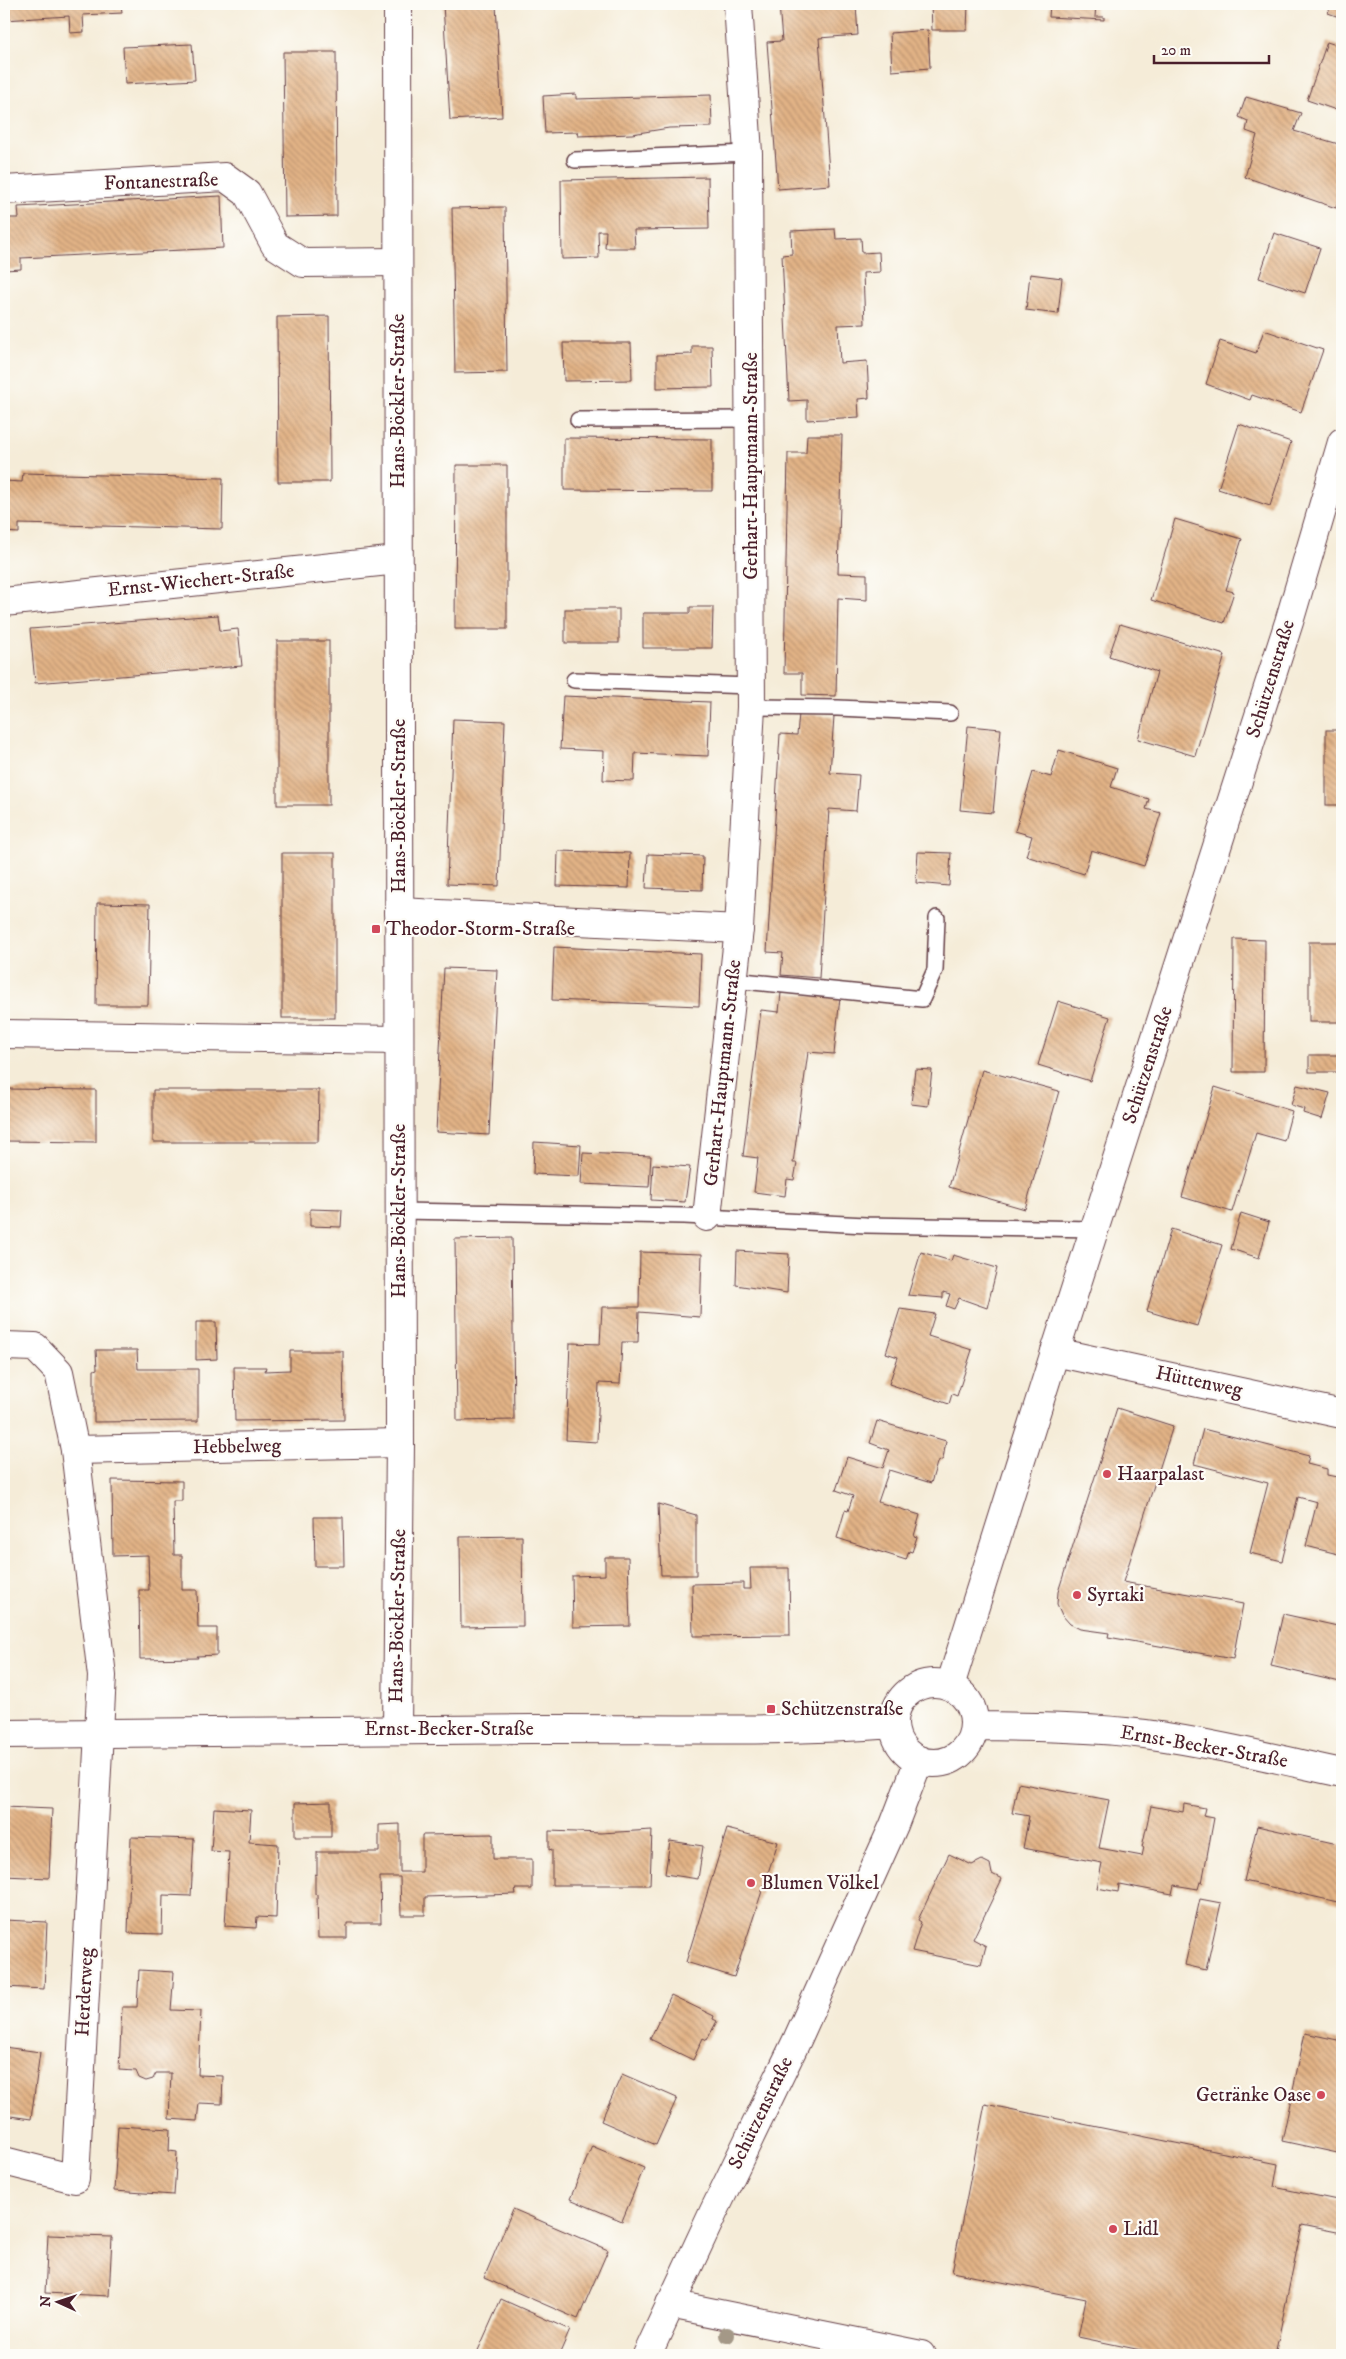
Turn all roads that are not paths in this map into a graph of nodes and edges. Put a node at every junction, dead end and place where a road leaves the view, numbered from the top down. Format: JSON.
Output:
{"nodes":[{"id":1,"x":398,"y":4,"type":"edge"},
{"id":2,"x":738,"y":4,"type":"edge"},
{"id":3,"x":748,"y":153,"type":"junction"},
{"id":4,"x":575,"y":160,"type":"dead end"},
{"id":5,"x":4,"y":190,"type":"edge"},
{"id":6,"x":398,"y":262,"type":"junction"},
{"id":7,"x":751,"y":419,"type":"junction"},
{"id":8,"x":578,"y":420,"type":"dead end"},
{"id":9,"x":1342,"y":442,"type":"edge"},
{"id":10,"x":398,"y":560,"type":"junction"},
{"id":11,"x":4,"y":602,"type":"edge"},
{"id":12,"x":574,"y":680,"type":"dead end"},
{"id":13,"x":751,"y":696,"type":"junction"},
{"id":14,"x":950,"y":713,"type":"dead end"},
{"id":15,"x":399,"y":912,"type":"junction"},
{"id":16,"x":937,"y":918,"type":"dead end"},
{"id":17,"x":738,"y":929,"type":"junction"},
{"id":18,"x":733,"y":980,"type":"junction"},
{"id":19,"x":4,"y":1034,"type":"edge"},
{"id":20,"x":399,"y":1040,"type":"junction"},
{"id":21,"x":399,"y":1211,"type":"junction"},
{"id":22,"x":708,"y":1217,"type":"junction"},
{"id":23,"x":1095,"y":1229,"type":"junction"},
{"id":24,"x":4,"y":1346,"type":"edge"},
{"id":25,"x":1055,"y":1352,"type":"junction"},
{"id":26,"x":1342,"y":1414,"type":"edge"},
{"id":27,"x":400,"y":1443,"type":"junction"},
{"id":28,"x":75,"y":1450,"type":"junction"},
{"id":29,"x":950,"y":1686,"type":"junction"},
{"id":30,"x":894,"y":1724,"type":"junction"},
{"id":31,"x":974,"y":1726,"type":"junction"},
{"id":32,"x":397,"y":1729,"type":"junction"},
{"id":33,"x":98,"y":1732,"type":"junction"},
{"id":34,"x":4,"y":1734,"type":"edge"},
{"id":35,"x":919,"y":1760,"type":"junction"},
{"id":36,"x":1342,"y":1773,"type":"edge"},
{"id":37,"x":4,"y":2161,"type":"edge"},
{"id":38,"x":670,"y":2304,"type":"junction"},
{"id":39,"x":648,"y":2355,"type":"edge"},
{"id":40,"x":921,"y":2355,"type":"edge"}],
"edges":[{"from":1,"to":6,"type":"street","name":"Hans-Böckler-Straße"},
{"from":2,"to":3,"type":"street","name":"Gerhart-Hauptmann-Straße"},
{"from":3,"to":4,"type":"lane"},
{"from":3,"to":7,"type":"street","name":"Gerhart-Hauptmann-Straße"},
{"from":5,"to":6,"type":"street","name":"Fontanestraße"},
{"from":6,"to":10,"type":"street","name":"Hans-Böckler-Straße"},
{"from":7,"to":8,"type":"lane"},
{"from":7,"to":13,"type":"street","name":"Gerhart-Hauptmann-Straße"},
{"from":9,"to":23,"type":"street","name":"Schützenstraße"},
{"from":10,"to":11,"type":"street","name":"Ernst-Wiechert-Straße"},
{"from":10,"to":15,"type":"street","name":"Hans-Böckler-Straße"},
{"from":12,"to":13,"type":"lane"},
{"from":13,"to":14,"type":"lane"},
{"from":13,"to":17,"type":"street","name":"Gerhart-Hauptmann-Straße"},
{"from":15,"to":17,"type":"street"},
{"from":15,"to":20,"type":"street","name":"Hans-Böckler-Straße"},
{"from":16,"to":18,"type":"lane"},
{"from":17,"to":18,"type":"street","name":"Gerhart-Hauptmann-Straße"},
{"from":18,"to":22,"type":"street","name":"Gerhart-Hauptmann-Straße"},
{"from":19,"to":20,"type":"street"},
{"from":20,"to":21,"type":"street","name":"Hans-Böckler-Straße"},
{"from":21,"to":22,"type":"lane"},
{"from":21,"to":27,"type":"street","name":"Hans-Böckler-Straße"},
{"from":22,"to":23,"type":"lane"},
{"from":23,"to":25,"type":"street","name":"Schützenstraße"},
{"from":24,"to":28,"type":"street"},
{"from":25,"to":26,"type":"street","name":"Hüttenweg"},
{"from":25,"to":29,"type":"street","name":"Schützenstraße"},
{"from":27,"to":28,"type":"street","name":"Hebbelweg"},
{"from":27,"to":32,"type":"street","name":"Hans-Böckler-Straße"},
{"from":28,"to":33,"type":"street"},
{"from":29,"to":30,"type":"street"},
{"from":29,"to":31,"type":"street"},
{"from":30,"to":32,"type":"street","name":"Ernst-Becker-Straße"},
{"from":30,"to":35,"type":"street"},
{"from":31,"to":35,"type":"street"},
{"from":31,"to":36,"type":"street","name":"Ernst-Becker-Straße"},
{"from":32,"to":33,"type":"street","name":"Ernst-Becker-Straße"},
{"from":33,"to":34,"type":"street","name":"Ernst-Becker-Straße"},
{"from":33,"to":37,"type":"street","name":"Herderweg"},
{"from":35,"to":38,"type":"street","name":"Schützenstraße"},
{"from":38,"to":39,"type":"street","name":"Schützenstraße"},
{"from":38,"to":40,"type":"street"}]}
